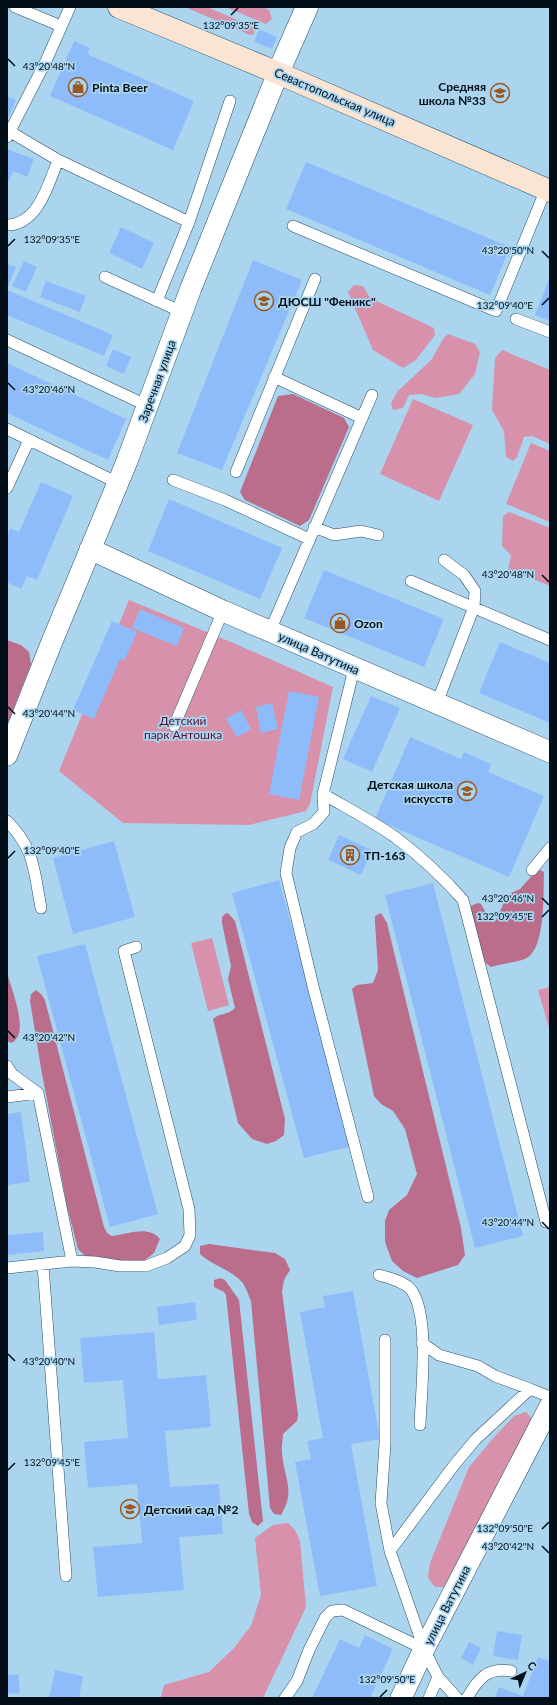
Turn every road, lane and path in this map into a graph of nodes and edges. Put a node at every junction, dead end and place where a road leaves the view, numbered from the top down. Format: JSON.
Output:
{"nodes":[{"id":1,"x":15,"y":7,"type":"edge"},
{"id":2,"x":70,"y":7,"type":"edge"},
{"id":3,"x":119,"y":7,"type":"edge"},
{"id":4,"x":307,"y":7,"type":"edge"},
{"id":5,"x":61,"y":26,"type":"junction"},
{"id":6,"x":278,"y":73,"type":"junction"},
{"id":7,"x":230,"y":101,"type":"dead end"},
{"id":8,"x":8,"y":133,"type":"edge"},
{"id":9,"x":58,"y":160,"type":"junction"},
{"id":10,"x":548,"y":190,"type":"edge"},
{"id":11,"x":189,"y":222,"type":"junction"},
{"id":12,"x":7,"y":225,"type":"edge"},
{"id":13,"x":293,"y":226,"type":"dead end"},
{"id":14,"x":105,"y":277,"type":"dead end"},
{"id":15,"x":314,"y":279,"type":"dead end"},
{"id":16,"x":157,"y":301,"type":"junction"},
{"id":17,"x":182,"y":312,"type":"junction"},
{"id":18,"x":516,"y":319,"type":"dead end"},
{"id":19,"x":550,"y":332,"type":"edge"},
{"id":20,"x":7,"y":340,"type":"edge"},
{"id":21,"x":274,"y":377,"type":"junction"},
{"id":22,"x":372,"y":395,"type":"dead end"},
{"id":23,"x":148,"y":406,"type":"junction"},
{"id":24,"x":362,"y":418,"type":"junction"},
{"id":25,"x":7,"y":429,"type":"edge"},
{"id":26,"x":29,"y":440,"type":"junction"},
{"id":27,"x":236,"y":472,"type":"dead end"},
{"id":28,"x":173,"y":480,"type":"dead end"},
{"id":29,"x":118,"y":483,"type":"junction"},
{"id":30,"x":7,"y":488,"type":"edge"},
{"id":31,"x":314,"y":527,"type":"junction"},
{"id":32,"x":378,"y":535,"type":"dead end"},
{"id":33,"x":309,"y":539,"type":"junction"},
{"id":34,"x":90,"y":549,"type":"junction"},
{"id":35,"x":444,"y":560,"type":"dead end"},
{"id":36,"x":411,"y":581,"type":"dead end"},
{"id":37,"x":474,"y":607,"type":"junction"},
{"id":38,"x":223,"y":611,"type":"junction"},
{"id":39,"x":270,"y":631,"type":"junction"},
{"id":40,"x":550,"y":640,"type":"edge"},
{"id":41,"x":354,"y":669,"type":"junction"},
{"id":42,"x":437,"y":703,"type":"junction"},
{"id":43,"x":174,"y":726,"type":"dead end"},
{"id":44,"x":550,"y":752,"type":"edge"},
{"id":45,"x":7,"y":755,"type":"edge"},
{"id":46,"x":323,"y":794,"type":"junction"},
{"id":47,"x":7,"y":821,"type":"edge"},
{"id":48,"x":550,"y":848,"type":"edge"},
{"id":49,"x":532,"y":870,"type":"dead end"},
{"id":50,"x":41,"y":908,"type":"dead end"},
{"id":51,"x":136,"y":946,"type":"dead end"},
{"id":52,"x":7,"y":1066,"type":"edge"},
{"id":53,"x":38,"y":1093,"type":"junction"},
{"id":54,"x":7,"y":1097,"type":"edge"},
{"id":55,"x":368,"y":1197,"type":"dead end"},
{"id":56,"x":549,"y":1225,"type":"edge"},
{"id":57,"x":72,"y":1261,"type":"junction"},
{"id":58,"x":43,"y":1265,"type":"junction"},
{"id":59,"x":7,"y":1268,"type":"edge"},
{"id":60,"x":379,"y":1274,"type":"dead end"},
{"id":61,"x":384,"y":1340,"type":"dead end"},
{"id":62,"x":422,"y":1343,"type":"junction"},
{"id":63,"x":530,"y":1389,"type":"junction"},
{"id":64,"x":550,"y":1397,"type":"edge"},
{"id":65,"x":550,"y":1406,"type":"edge"},
{"id":66,"x":420,"y":1425,"type":"dead end"},
{"id":67,"x":390,"y":1552,"type":"junction"},
{"id":68,"x":66,"y":1576,"type":"dead end"},
{"id":69,"x":424,"y":1649,"type":"junction"},
{"id":70,"x":511,"y":1671,"type":"dead end"},
{"id":71,"x":438,"y":1677,"type":"junction"},
{"id":72,"x":285,"y":1698,"type":"edge"},
{"id":73,"x":401,"y":1698,"type":"edge"},
{"id":74,"x":429,"y":1698,"type":"edge"},
{"id":75,"x":457,"y":1698,"type":"edge"},
{"id":76,"x":467,"y":1698,"type":"edge"}],
"edges":[{"from":1,"to":5,"type":"lane"},
{"from":2,"to":5,"type":"lane"},
{"from":3,"to":6,"type":"main road","name":"Севастопольская улица"},
{"from":4,"to":6,"type":"street","name":"Заречная улица"},
{"from":5,"to":8,"type":"lane"},
{"from":6,"to":10,"type":"main road","name":"Севастопольская улица"},
{"from":6,"to":17,"type":"street","name":"Заречная улица"},
{"from":7,"to":11,"type":"lane"},
{"from":8,"to":9,"type":"lane"},
{"from":9,"to":11,"type":"lane"},
{"from":9,"to":12,"type":"lane"},
{"from":10,"to":13,"type":"lane"},
{"from":11,"to":16,"type":"lane"},
{"from":14,"to":16,"type":"lane"},
{"from":15,"to":21,"type":"lane"},
{"from":16,"to":17,"type":"lane"},
{"from":17,"to":23,"type":"street","name":"Заречная улица"},
{"from":18,"to":19,"type":"lane"},
{"from":20,"to":23,"type":"lane"},
{"from":21,"to":24,"type":"lane"},
{"from":21,"to":27,"type":"lane"},
{"from":22,"to":24,"type":"lane"},
{"from":23,"to":29,"type":"street","name":"Заречная улица"},
{"from":24,"to":31,"type":"lane"},
{"from":25,"to":26,"type":"lane"},
{"from":26,"to":29,"type":"lane"},
{"from":26,"to":30,"type":"lane"},
{"from":28,"to":33,"type":"lane"},
{"from":29,"to":34,"type":"street","name":"Заречная улица"},
{"from":31,"to":32,"type":"lane"},
{"from":31,"to":33,"type":"lane"},
{"from":33,"to":39,"type":"lane"},
{"from":34,"to":38,"type":"street","name":"улица Ватутина"},
{"from":34,"to":45,"type":"street","name":"Заречная улица"},
{"from":35,"to":37,"type":"lane"},
{"from":36,"to":37,"type":"lane"},
{"from":37,"to":40,"type":"lane"},
{"from":37,"to":42,"type":"lane"},
{"from":38,"to":39,"type":"street","name":"улица Ватутина"},
{"from":38,"to":43,"type":"lane"},
{"from":39,"to":41,"type":"street","name":"улица Ватутина"},
{"from":41,"to":42,"type":"street","name":"улица Ватутина"},
{"from":41,"to":46,"type":"lane"},
{"from":42,"to":44,"type":"street","name":"улица Ватутина"},
{"from":46,"to":55,"type":"lane"},
{"from":46,"to":56,"type":"lane"},
{"from":47,"to":50,"type":"lane"},
{"from":48,"to":49,"type":"lane"},
{"from":51,"to":57,"type":"lane"},
{"from":52,"to":53,"type":"lane"},
{"from":53,"to":54,"type":"lane"},
{"from":53,"to":57,"type":"lane"},
{"from":57,"to":58,"type":"lane"},
{"from":58,"to":59,"type":"lane"},
{"from":58,"to":68,"type":"lane"},
{"from":60,"to":62,"type":"lane"},
{"from":61,"to":67,"type":"lane"},
{"from":62,"to":63,"type":"lane"},
{"from":62,"to":66,"type":"lane"},
{"from":63,"to":64,"type":"lane"},
{"from":63,"to":67,"type":"lane"},
{"from":65,"to":69,"type":"street","name":"улица Ватутина"},
{"from":67,"to":69,"type":"lane"},
{"from":69,"to":71,"type":"lane"},
{"from":69,"to":72,"type":"lane"},
{"from":69,"to":73,"type":"street","name":"улица Ватутина"},
{"from":70,"to":76,"type":"lane"},
{"from":71,"to":74,"type":"lane"},
{"from":71,"to":75,"type":"lane"}]}
